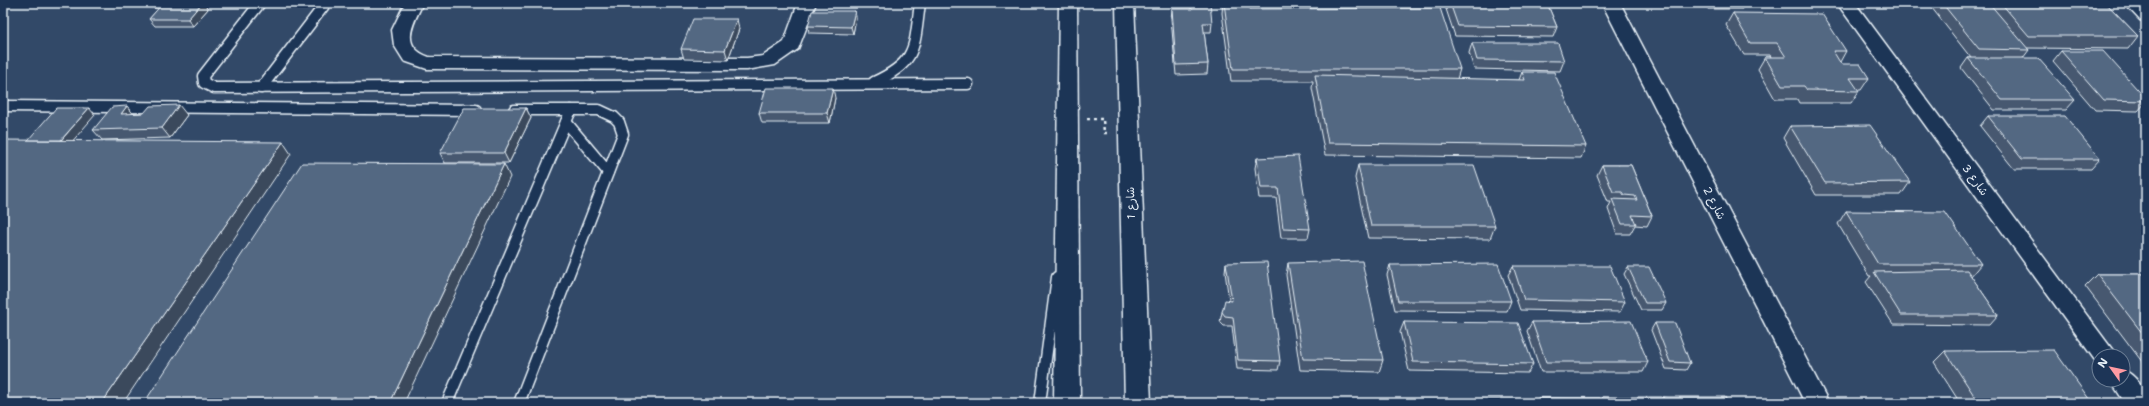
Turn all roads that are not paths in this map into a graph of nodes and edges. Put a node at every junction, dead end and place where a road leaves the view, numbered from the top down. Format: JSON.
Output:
{"nodes":[{"id":1,"x":260,"y":3,"type":"edge"},
{"id":2,"x":326,"y":3,"type":"edge"},
{"id":3,"x":414,"y":3,"type":"edge"},
{"id":4,"x":807,"y":3,"type":"edge"},
{"id":5,"x":920,"y":3,"type":"edge"},
{"id":6,"x":1068,"y":3,"type":"edge"},
{"id":7,"x":1125,"y":3,"type":"edge"},
{"id":8,"x":1611,"y":3,"type":"edge"},
{"id":9,"x":1846,"y":3,"type":"edge"},
{"id":10,"x":2133,"y":3,"type":"edge"},
{"id":11,"x":2146,"y":16,"type":"edge"},
{"id":12,"x":968,"y":84,"type":"dead end"},
{"id":13,"x":868,"y":85,"type":"junction"},
{"id":14,"x":261,"y":88,"type":"junction"},
{"id":15,"x":3,"y":106,"type":"edge"},
{"id":16,"x":483,"y":110,"type":"edge"},
{"id":17,"x":507,"y":110,"type":"edge"},
{"id":18,"x":571,"y":110,"type":"junction"},
{"id":19,"x":566,"y":122,"type":"junction"},
{"id":20,"x":608,"y":172,"type":"junction"},
{"id":21,"x":1068,"y":200,"type":"junction"},
{"id":22,"x":2098,"y":348,"type":"edge"},
{"id":23,"x":2128,"y":388,"type":"edge"},
{"id":24,"x":447,"y":403,"type":"edge"},
{"id":25,"x":519,"y":403,"type":"edge"},
{"id":26,"x":1040,"y":403,"type":"edge"},
{"id":27,"x":1067,"y":403,"type":"edge"},
{"id":28,"x":1138,"y":403,"type":"edge"},
{"id":29,"x":1817,"y":403,"type":"edge"},
{"id":30,"x":2139,"y":403,"type":"edge"}],
"edges":[{"from":1,"to":14,"type":"lane"},
{"from":2,"to":14,"type":"lane"},
{"from":3,"to":4,"type":"street"},
{"from":5,"to":13,"type":"lane"},
{"from":6,"to":21,"type":"street"},
{"from":7,"to":28,"type":"street","name":"شارع 1"},
{"from":8,"to":29,"type":"street","name":"شارع 2"},
{"from":9,"to":22,"type":"street","name":"شارع 3"},
{"from":10,"to":11,"type":"street"},
{"from":12,"to":13,"type":"lane"},
{"from":13,"to":14,"type":"lane"},
{"from":15,"to":16,"type":"lane"},
{"from":17,"to":18,"type":"lane"},
{"from":18,"to":19,"type":"lane"},
{"from":18,"to":20,"type":"lane"},
{"from":19,"to":20,"type":"lane"},
{"from":19,"to":24,"type":"lane"},
{"from":20,"to":25,"type":"lane"},
{"from":21,"to":26,"type":"lane"},
{"from":21,"to":27,"type":"street"},
{"from":23,"to":30,"type":"street"}]}
